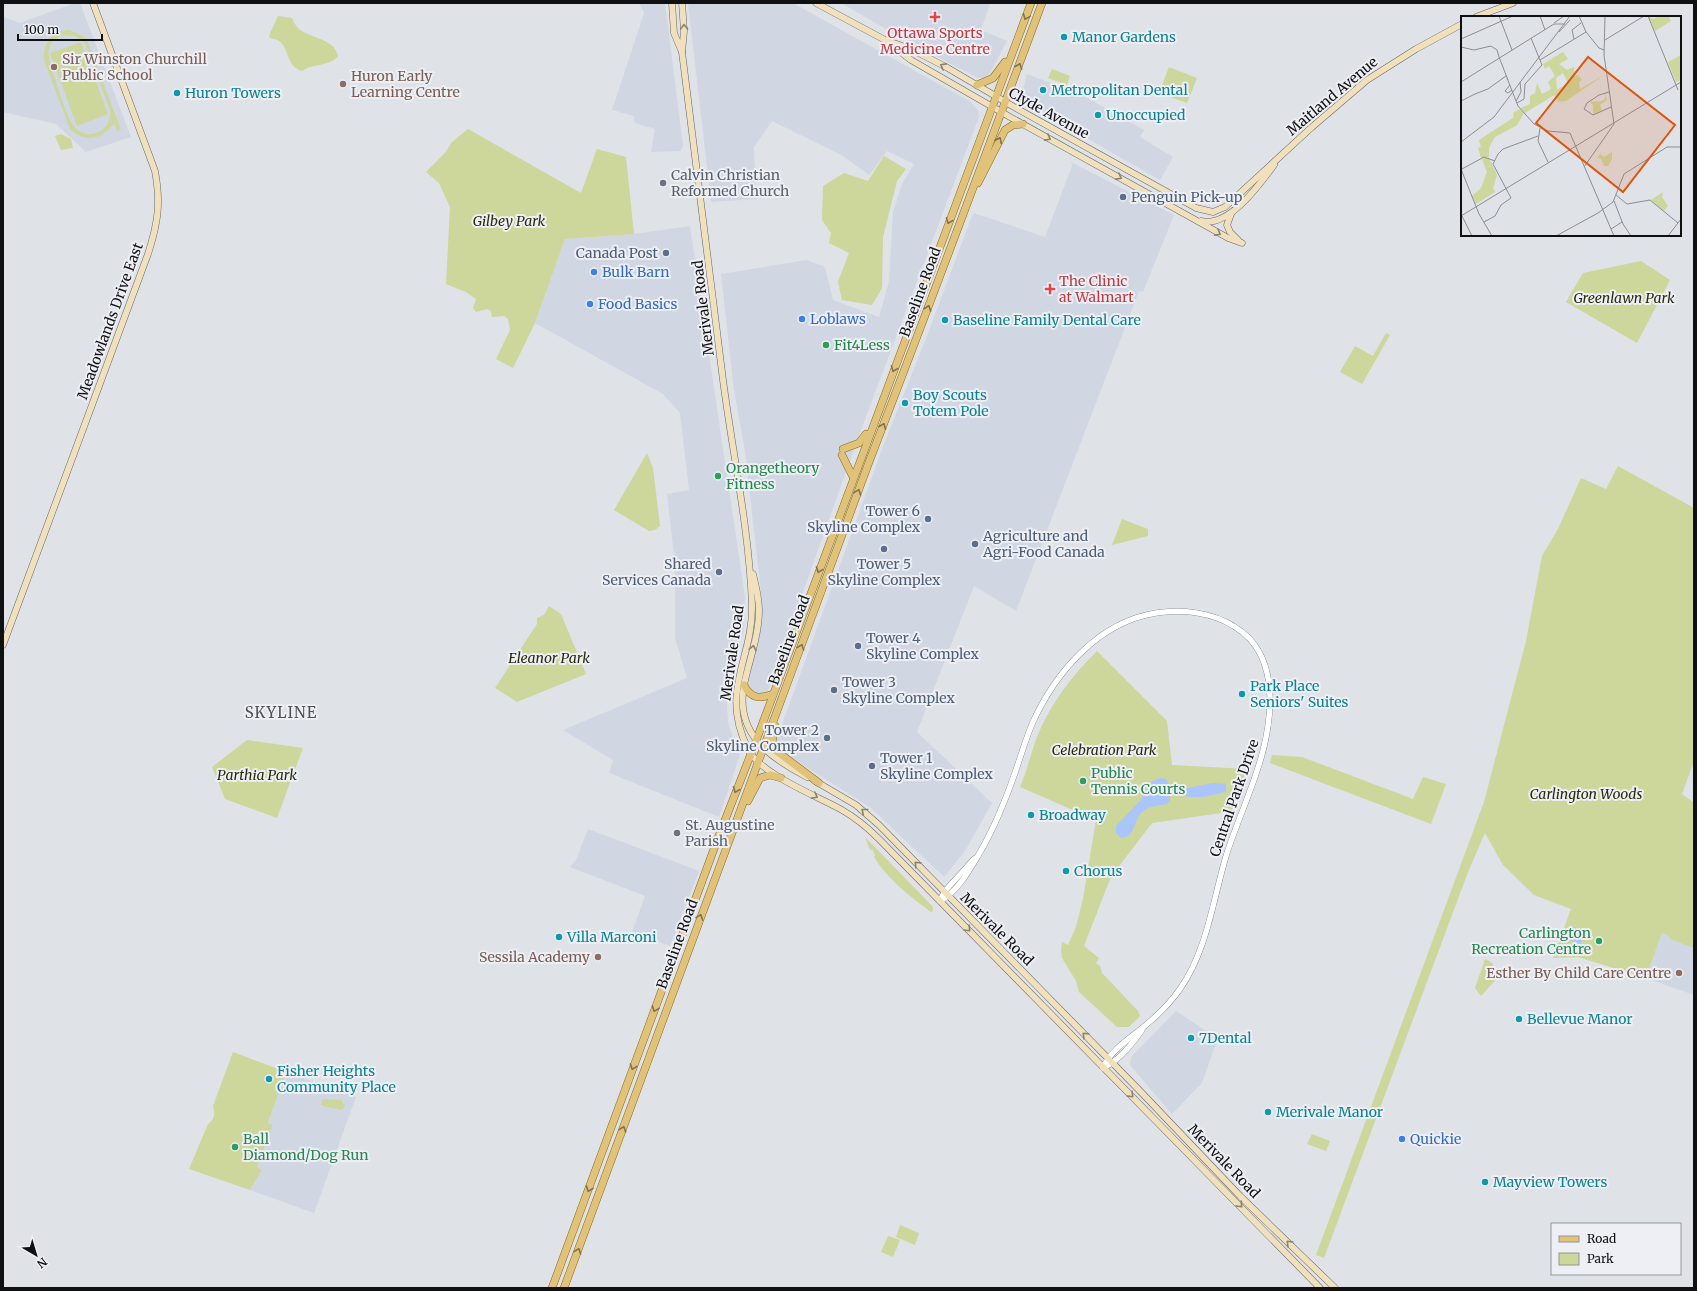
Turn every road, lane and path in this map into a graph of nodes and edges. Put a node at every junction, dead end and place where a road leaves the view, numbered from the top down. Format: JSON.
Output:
{"nodes":[{"id":1,"x":93,"y":3,"type":"edge"},
{"id":2,"x":669,"y":3,"type":"edge"},
{"id":3,"x":672,"y":3,"type":"edge"},
{"id":4,"x":682,"y":3,"type":"edge"},
{"id":5,"x":816,"y":3,"type":"edge"},
{"id":6,"x":1031,"y":3,"type":"edge"},
{"id":7,"x":1042,"y":3,"type":"edge"},
{"id":8,"x":1513,"y":3,"type":"edge"},
{"id":9,"x":1479,"y":16,"type":"edge"},
{"id":10,"x":672,"y":21,"type":"junction"},
{"id":11,"x":1461,"y":25,"type":"edge"},
{"id":12,"x":885,"y":40,"type":"junction"},
{"id":13,"x":682,"y":52,"type":"junction"},
{"id":14,"x":1011,"y":53,"type":"junction"},
{"id":15,"x":978,"y":85,"type":"junction"},
{"id":16,"x":996,"y":96,"type":"junction"},
{"id":17,"x":1005,"y":102,"type":"junction"},
{"id":18,"x":992,"y":107,"type":"junction"},
{"id":19,"x":1001,"y":112,"type":"junction"},
{"id":20,"x":1023,"y":124,"type":"junction"},
{"id":21,"x":1283,"y":155,"type":"junction"},
{"id":22,"x":1148,"y":182,"type":"junction"},
{"id":23,"x":1139,"y":188,"type":"junction"},
{"id":24,"x":969,"y":199,"type":"junction"},
{"id":25,"x":1200,"y":210,"type":"joint"},
{"id":26,"x":1231,"y":213,"type":"junction"},
{"id":27,"x":1195,"y":219,"type":"junction"},
{"id":28,"x":904,"y":341,"type":"junction"},
{"id":29,"x":915,"y":345,"type":"junction"},
{"id":30,"x":874,"y":420,"type":"junction"},
{"id":31,"x":860,"y":458,"type":"junction"},
{"id":32,"x":869,"y":462,"type":"junction"},
{"id":33,"x":854,"y":477,"type":"junction"},
{"id":34,"x":831,"y":538,"type":"junction"},
{"id":35,"x":840,"y":541,"type":"junction"},
{"id":36,"x":750,"y":561,"type":"junction"},
{"id":37,"x":808,"y":599,"type":"junction"},
{"id":38,"x":817,"y":602,"type":"junction"},
{"id":39,"x":3,"y":645,"type":"edge"},
{"id":40,"x":744,"y":685,"type":"junction"},
{"id":41,"x":773,"y":694,"type":"junction"},
{"id":42,"x":779,"y":705,"type":"junction"},
{"id":43,"x":756,"y":741,"type":"junction"},
{"id":44,"x":762,"y":749,"type":"junction"},
{"id":45,"x":750,"y":754,"type":"junction"},
{"id":46,"x":758,"y":761,"type":"junction"},
{"id":47,"x":781,"y":778,"type":"junction"},
{"id":48,"x":819,"y":783,"type":"junction"},
{"id":49,"x":737,"y":818,"type":"junction"},
{"id":50,"x":707,"y":867,"type":"junction"},
{"id":51,"x":717,"y":871,"type":"junction"},
{"id":52,"x":946,"y":895,"type":"junction"},
{"id":53,"x":940,"y":901,"type":"junction"},
{"id":54,"x":1146,"y":1025,"type":"junction"},
{"id":55,"x":1108,"y":1058,"type":"junction"},
{"id":56,"x":1113,"y":1063,"type":"junction"},
{"id":57,"x":1103,"y":1068,"type":"junction"},
{"id":58,"x":552,"y":1288,"type":"edge"},
{"id":59,"x":564,"y":1288,"type":"edge"},
{"id":60,"x":1320,"y":1288,"type":"edge"},
{"id":61,"x":1334,"y":1288,"type":"edge"}],
"edges":[{"from":1,"to":39,"type":"main road","name":"Meadowlands Drive East"},
{"from":2,"to":10,"type":"main road"},
{"from":3,"to":10,"type":"main road","name":"Merivale Road"},
{"from":13,"to":4,"type":"main road","name":"Merivale Road","one_way":true},
{"from":5,"to":12,"type":"main road","name":"Clyde Avenue"},
{"from":6,"to":14,"type":"main road","name":"Baseline Road","one_way":true},
{"from":17,"to":7,"type":"main road","name":"Baseline Road","one_way":true},
{"from":8,"to":9,"type":"main road"},
{"from":10,"to":13,"type":"main road","name":"Merivale Road"},
{"from":11,"to":21,"type":"main road","name":"Maitland Avenue"},
{"from":15,"to":12,"type":"main road","name":"Clyde Avenue","one_way":true},
{"from":12,"to":18,"type":"main road","name":"Clyde Avenue"},
{"from":13,"to":36,"type":"main road","name":"Merivale Road"},
{"from":14,"to":15,"type":"main road"},
{"from":14,"to":16,"type":"main road","name":"Baseline Road"},
{"from":15,"to":16,"type":"main road","name":"Clyde Avenue"},
{"from":16,"to":17,"type":"main road","name":"Clyde Avenue"},
{"from":16,"to":18,"type":"main road","name":"Baseline Road"},
{"from":17,"to":19,"type":"main road","name":"Baseline Road"},
{"from":17,"to":22,"type":"main road","name":"Clyde Avenue"},
{"from":18,"to":19,"type":"main road","name":"Clyde Avenue"},
{"from":18,"to":28,"type":"main road","name":"Baseline Road","one_way":true},
{"from":19,"to":20,"type":"main road","name":"Clyde Avenue"},
{"from":19,"to":24,"type":"main road","name":"Baseline Road"},
{"from":20,"to":23,"type":"main road","name":"Clyde Avenue","one_way":true},
{"from":24,"to":20,"type":"main road","one_way":true},
{"from":21,"to":25,"type":"main road","name":"Maitland Avenue"},
{"from":21,"to":26,"type":"main road","name":"Maitland Avenue"},
{"from":22,"to":23,"type":"main road"},
{"from":22,"to":25,"type":"main road","name":"Clyde Avenue"},
{"from":23,"to":27,"type":"main road","name":"Clyde Avenue"},
{"from":29,"to":24,"type":"main road","name":"Baseline Road","one_way":true},
{"from":26,"to":27,"type":"main road","name":"Maitland Avenue"},
{"from":27,"to":26,"type":"main road","name":"Clyde Avenue","one_way":true},
{"from":28,"to":29,"type":"main road"},
{"from":28,"to":30,"type":"main road","name":"Baseline Road","one_way":true},
{"from":32,"to":29,"type":"main road","name":"Baseline Road","one_way":true},
{"from":30,"to":31,"type":"main road","name":"Baseline Road"},
{"from":30,"to":33,"type":"main road"},
{"from":31,"to":32,"type":"main road"},
{"from":31,"to":33,"type":"main road","name":"Baseline Road"},
{"from":35,"to":32,"type":"main road","name":"Baseline Road","one_way":true},
{"from":33,"to":34,"type":"main road","name":"Baseline Road"},
{"from":34,"to":35,"type":"main road"},
{"from":34,"to":37,"type":"main road","name":"Baseline Road","one_way":true},
{"from":35,"to":38,"type":"main road","name":"Baseline Road"},
{"from":40,"to":36,"type":"main road","name":"Merivale Road","one_way":true},
{"from":36,"to":45,"type":"main road","name":"Merivale Road"},
{"from":37,"to":38,"type":"main road"},
{"from":37,"to":41,"type":"main road","name":"Baseline Road"},
{"from":42,"to":38,"type":"main road","name":"Baseline Road","one_way":true},
{"from":40,"to":41,"type":"main road"},
{"from":40,"to":43,"type":"main road","name":"Merivale Road"},
{"from":41,"to":43,"type":"main road","name":"Baseline Road"},
{"from":42,"to":44,"type":"main road","name":"Baseline Road"},
{"from":42,"to":48,"type":"main road"},
{"from":43,"to":44,"type":"main road","name":"Merivale Road"},
{"from":43,"to":45,"type":"main road","name":"Baseline Road"},
{"from":44,"to":46,"type":"main road","name":"Baseline Road"},
{"from":44,"to":48,"type":"main road","name":"Merivale Road"},
{"from":45,"to":46,"type":"main road","name":"Merivale Road"},
{"from":45,"to":50,"type":"main road","name":"Baseline Road","one_way":true},
{"from":46,"to":47,"type":"main road","name":"Merivale Road"},
{"from":46,"to":49,"type":"main road","name":"Baseline Road"},
{"from":47,"to":49,"type":"main road"},
{"from":47,"to":53,"type":"main road","name":"Merivale Road","one_way":true},
{"from":52,"to":48,"type":"main road","name":"Merivale Road","one_way":true},
{"from":49,"to":51,"type":"main road","name":"Baseline Road"},
{"from":50,"to":51,"type":"main road"},
{"from":50,"to":58,"type":"main road","name":"Baseline Road","one_way":true},
{"from":59,"to":51,"type":"main road","name":"Baseline Road","one_way":true},
{"from":52,"to":53,"type":"street","name":"Central Park Drive"},
{"from":52,"to":54,"type":"street","name":"Central Park Drive"},
{"from":55,"to":52,"type":"main road","name":"Merivale Road","one_way":true},
{"from":53,"to":57,"type":"main road","name":"Merivale Road","one_way":true},
{"from":54,"to":55,"type":"street","name":"Central Park Drive"},
{"from":54,"to":56,"type":"street","name":"Central Park Drive"},
{"from":55,"to":56,"type":"main road","name":"Merivale Road"},
{"from":55,"to":57,"type":"street","name":"Central Park Drive"},
{"from":56,"to":57,"type":"street","name":"Central Park Drive"},
{"from":61,"to":56,"type":"main road","name":"Merivale Road","one_way":true},
{"from":57,"to":60,"type":"main road","name":"Merivale Road","one_way":true}]}
